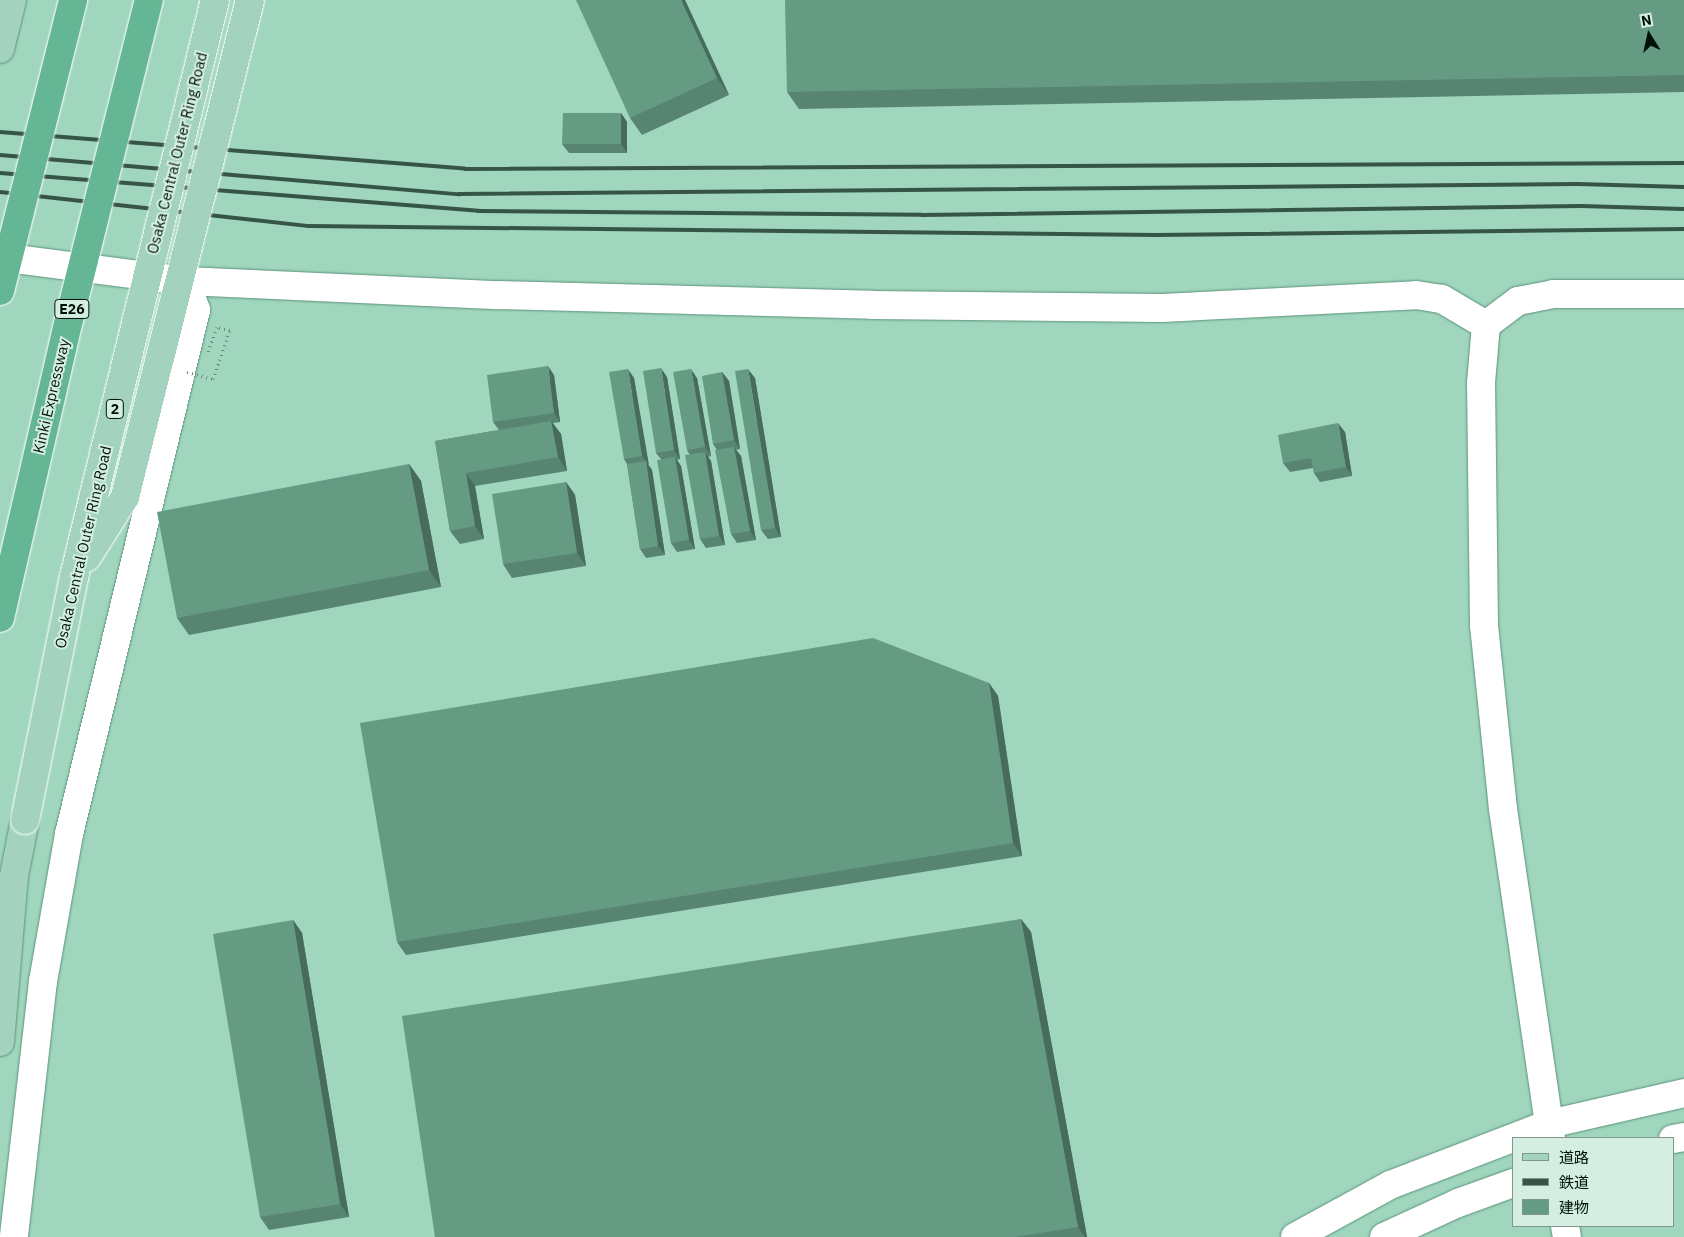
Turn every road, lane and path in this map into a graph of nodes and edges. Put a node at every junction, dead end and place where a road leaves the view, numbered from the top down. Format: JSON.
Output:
{"nodes":[{"id":1,"x":12,"y":0,"type":"edge"},
{"id":2,"x":73,"y":0,"type":"edge"},
{"id":3,"x":149,"y":0,"type":"edge"},
{"id":4,"x":215,"y":0,"type":"edge"},
{"id":5,"x":250,"y":0,"type":"edge"},
{"id":6,"x":0,"y":49,"type":"edge"},
{"id":7,"x":0,"y":257,"type":"edge"},
{"id":8,"x":186,"y":281,"type":"junction"},
{"id":9,"x":0,"y":291,"type":"edge"},
{"id":10,"x":1684,"y":294,"type":"edge"},
{"id":11,"x":1486,"y":325,"type":"junction"},
{"id":12,"x":207,"y":355,"type":"dead end"},
{"id":13,"x":181,"y":371,"type":"dead end"},
{"id":14,"x":74,"y":578,"type":"junction"},
{"id":15,"x":0,"y":618,"type":"edge"},
{"id":16,"x":0,"y":1042,"type":"edge"},
{"id":17,"x":1684,"y":1093,"type":"edge"},
{"id":18,"x":1550,"y":1131,"type":"edge"},
{"id":19,"x":1532,"y":1137,"type":"edge"},
{"id":20,"x":1512,"y":1144,"type":"edge"},
{"id":21,"x":1512,"y":1183,"type":"edge"},
{"id":22,"x":14,"y":1237,"type":"edge"},
{"id":23,"x":1295,"y":1237,"type":"edge"},
{"id":24,"x":1384,"y":1237,"type":"edge"}],
"edges":[{"from":1,"to":6,"type":"main road"},
{"from":2,"to":9,"type":"highway","bridge":true},
{"from":3,"to":15,"type":"highway","name":"Kinki Expressway","number":"E26","bridge":true},
{"from":4,"to":14,"type":"main road","name":"Osaka Central Outer Ring Road","number":"2","bridge":true},
{"from":5,"to":14,"type":"main road","number":"2","bridge":true},
{"from":7,"to":8,"type":"street"},
{"from":8,"to":11,"type":"street"},
{"from":8,"to":22,"type":"street"},
{"from":10,"to":11,"type":"street"},
{"from":11,"to":18,"type":"street"},
{"from":12,"to":13,"type":"path","bridge":true},
{"from":14,"to":16,"type":"main road","name":"Osaka Central Outer Ring Road","number":"2","bridge":true},
{"from":17,"to":18,"type":"street"},
{"from":18,"to":19,"type":"street"},
{"from":20,"to":23,"type":"street"},
{"from":21,"to":24,"type":"street"}]}
